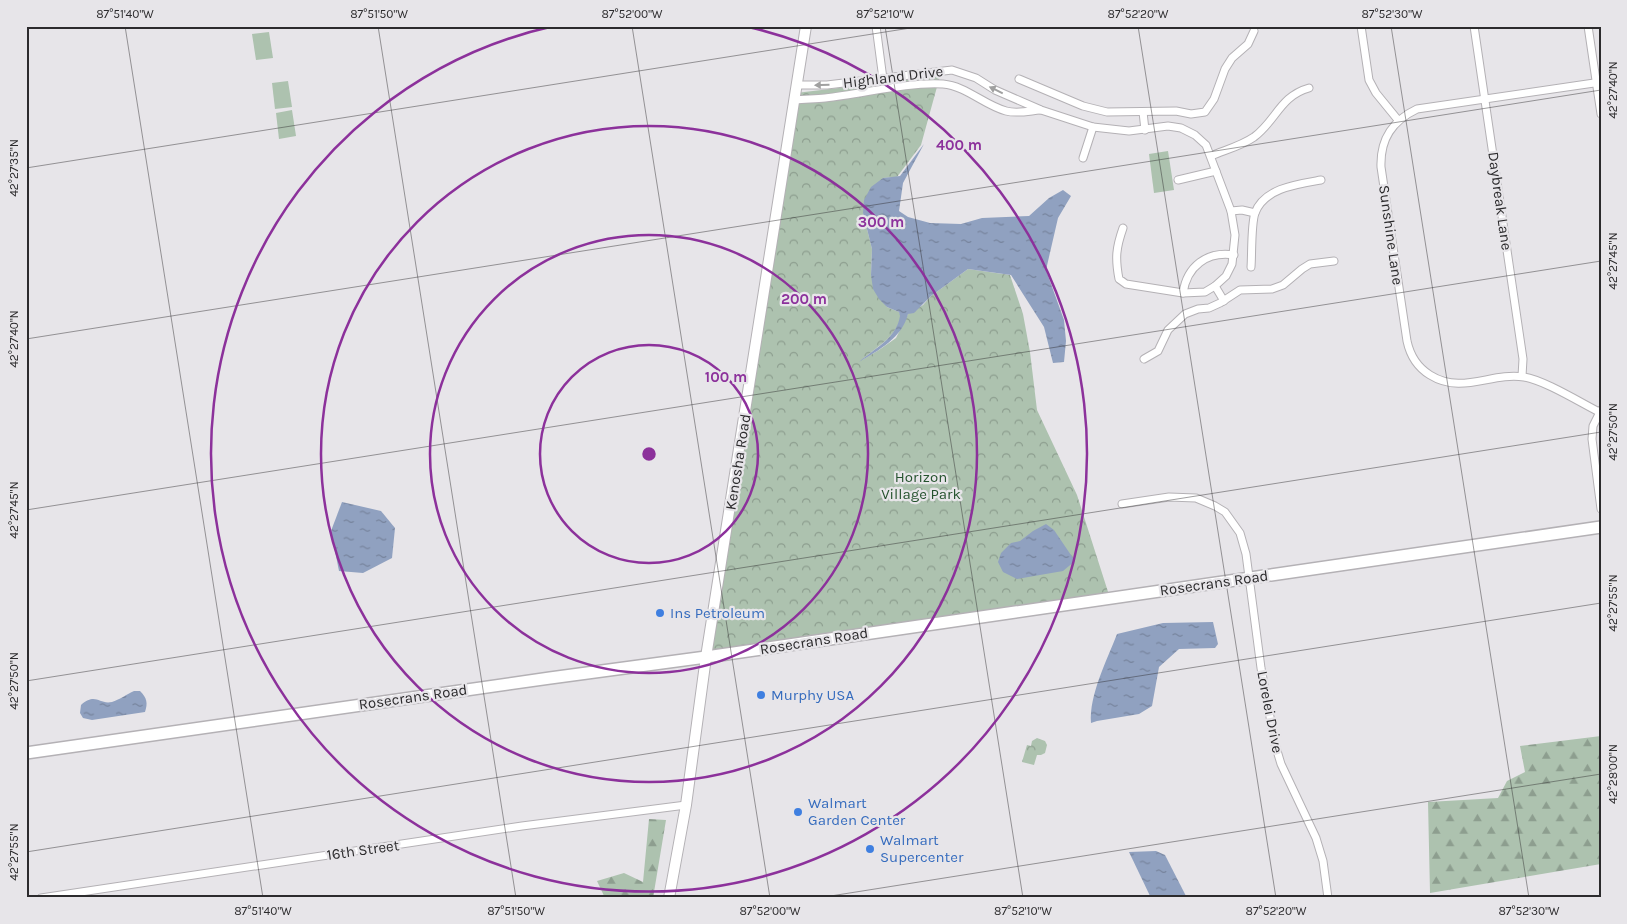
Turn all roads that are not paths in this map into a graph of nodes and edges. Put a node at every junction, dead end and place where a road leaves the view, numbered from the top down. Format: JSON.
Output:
{"nodes":[{"id":1,"x":806,"y":26,"type":"edge"},
{"id":2,"x":876,"y":26,"type":"edge"},
{"id":3,"x":1361,"y":26,"type":"edge"},
{"id":4,"x":1474,"y":26,"type":"edge"},
{"id":5,"x":1588,"y":26,"type":"edge"},
{"id":6,"x":1254,"y":30,"type":"dead end"},
{"id":7,"x":882,"y":79,"type":"junction"},
{"id":8,"x":1019,"y":79,"type":"dead end"},
{"id":9,"x":1598,"y":82,"type":"edge"},
{"id":10,"x":797,"y":85,"type":"junction"},
{"id":11,"x":1309,"y":88,"type":"dead end"},
{"id":12,"x":1485,"y":99,"type":"junction"},
{"id":13,"x":795,"y":100,"type":"junction"},
{"id":14,"x":1041,"y":110,"type":"junction"},
{"id":15,"x":1143,"y":112,"type":"junction"},
{"id":16,"x":1601,"y":114,"type":"edge"},
{"id":17,"x":1398,"y":120,"type":"junction"},
{"id":18,"x":1094,"y":128,"type":"junction"},
{"id":19,"x":1145,"y":130,"type":"junction"},
{"id":20,"x":1211,"y":156,"type":"junction"},
{"id":21,"x":1083,"y":158,"type":"dead end"},
{"id":22,"x":1216,"y":171,"type":"junction"},
{"id":23,"x":1178,"y":180,"type":"dead end"},
{"id":24,"x":1321,"y":180,"type":"dead end"},
{"id":25,"x":1231,"y":211,"type":"junction"},
{"id":26,"x":1255,"y":214,"type":"junction"},
{"id":27,"x":1123,"y":228,"type":"dead end"},
{"id":28,"x":1234,"y":255,"type":"junction"},
{"id":29,"x":1334,"y":261,"type":"dead end"},
{"id":30,"x":1251,"y":267,"type":"dead end"},
{"id":31,"x":1215,"y":286,"type":"junction"},
{"id":32,"x":1183,"y":293,"type":"junction"},
{"id":33,"x":1224,"y":300,"type":"junction"},
{"id":34,"x":1144,"y":359,"type":"dead end"},
{"id":35,"x":1522,"y":376,"type":"junction"},
{"id":36,"x":1600,"y":412,"type":"edge"},
{"id":37,"x":1122,"y":504,"type":"dead end"},
{"id":38,"x":1601,"y":509,"type":"edge"},
{"id":39,"x":1601,"y":527,"type":"edge"},
{"id":40,"x":1249,"y":578,"type":"junction"},
{"id":41,"x":706,"y":657,"type":"junction"},
{"id":42,"x":26,"y":753,"type":"edge"},
{"id":43,"x":686,"y":805,"type":"junction"},
{"id":44,"x":41,"y":898,"type":"edge"},
{"id":45,"x":669,"y":898,"type":"edge"},
{"id":46,"x":1328,"y":898,"type":"edge"}],
"edges":[{"from":1,"to":10,"type":"street","name":"Kenosha Road"},
{"from":2,"to":7,"type":"street"},
{"from":3,"to":17,"type":"street"},
{"from":4,"to":12,"type":"street","name":"Daybreak Lane"},
{"from":5,"to":9,"type":"street"},
{"from":6,"to":15,"type":"street"},
{"from":7,"to":10,"type":"street","name":"Highland Drive","one_way":true},
{"from":14,"to":7,"type":"street","name":"Highland Drive","one_way":true},
{"from":8,"to":15,"type":"street"},
{"from":9,"to":12,"type":"street","name":"Sunshine Lane"},
{"from":9,"to":16,"type":"street"},
{"from":10,"to":13,"type":"street","name":"Kenosha Road"},
{"from":11,"to":20,"type":"street"},
{"from":12,"to":17,"type":"street","name":"Sunshine Lane"},
{"from":12,"to":35,"type":"street","name":"Daybreak Lane"},
{"from":13,"to":14,"type":"street","name":"Highland Drive"},
{"from":13,"to":41,"type":"street","name":"Kenosha Road"},
{"from":14,"to":18,"type":"street","name":"Highland Drive"},
{"from":15,"to":19,"type":"street"},
{"from":17,"to":35,"type":"street","name":"Sunshine Lane"},
{"from":18,"to":19,"type":"street","name":"Highland Drive"},
{"from":18,"to":21,"type":"street"},
{"from":19,"to":20,"type":"street","name":"Highland Drive"},
{"from":20,"to":22,"type":"street","name":"Highland Drive"},
{"from":22,"to":23,"type":"street"},
{"from":22,"to":25,"type":"street","name":"Highland Drive"},
{"from":24,"to":26,"type":"street"},
{"from":25,"to":26,"type":"street"},
{"from":25,"to":28,"type":"street","name":"Highland Drive"},
{"from":26,"to":30,"type":"street"},
{"from":27,"to":32,"type":"street"},
{"from":28,"to":31,"type":"street","name":"Highland Drive"},
{"from":28,"to":32,"type":"street"},
{"from":29,"to":33,"type":"street"},
{"from":31,"to":32,"type":"street"},
{"from":31,"to":33,"type":"street"},
{"from":33,"to":34,"type":"street"},
{"from":35,"to":36,"type":"street","name":"Sunshine Lane"},
{"from":36,"to":38,"type":"street"},
{"from":37,"to":40,"type":"street","name":"Lorelei Drive"},
{"from":39,"to":40,"type":"main road","name":"Rosecrans Road"},
{"from":40,"to":41,"type":"main road","name":"Rosecrans Road"},
{"from":40,"to":46,"type":"street","name":"Lorelei Drive"},
{"from":41,"to":42,"type":"main road","name":"Rosecrans Road"},
{"from":41,"to":43,"type":"street","name":"Kenosha Road"},
{"from":43,"to":44,"type":"street","name":"16th Street"},
{"from":43,"to":45,"type":"street","name":"Kenosha Road"}]}
